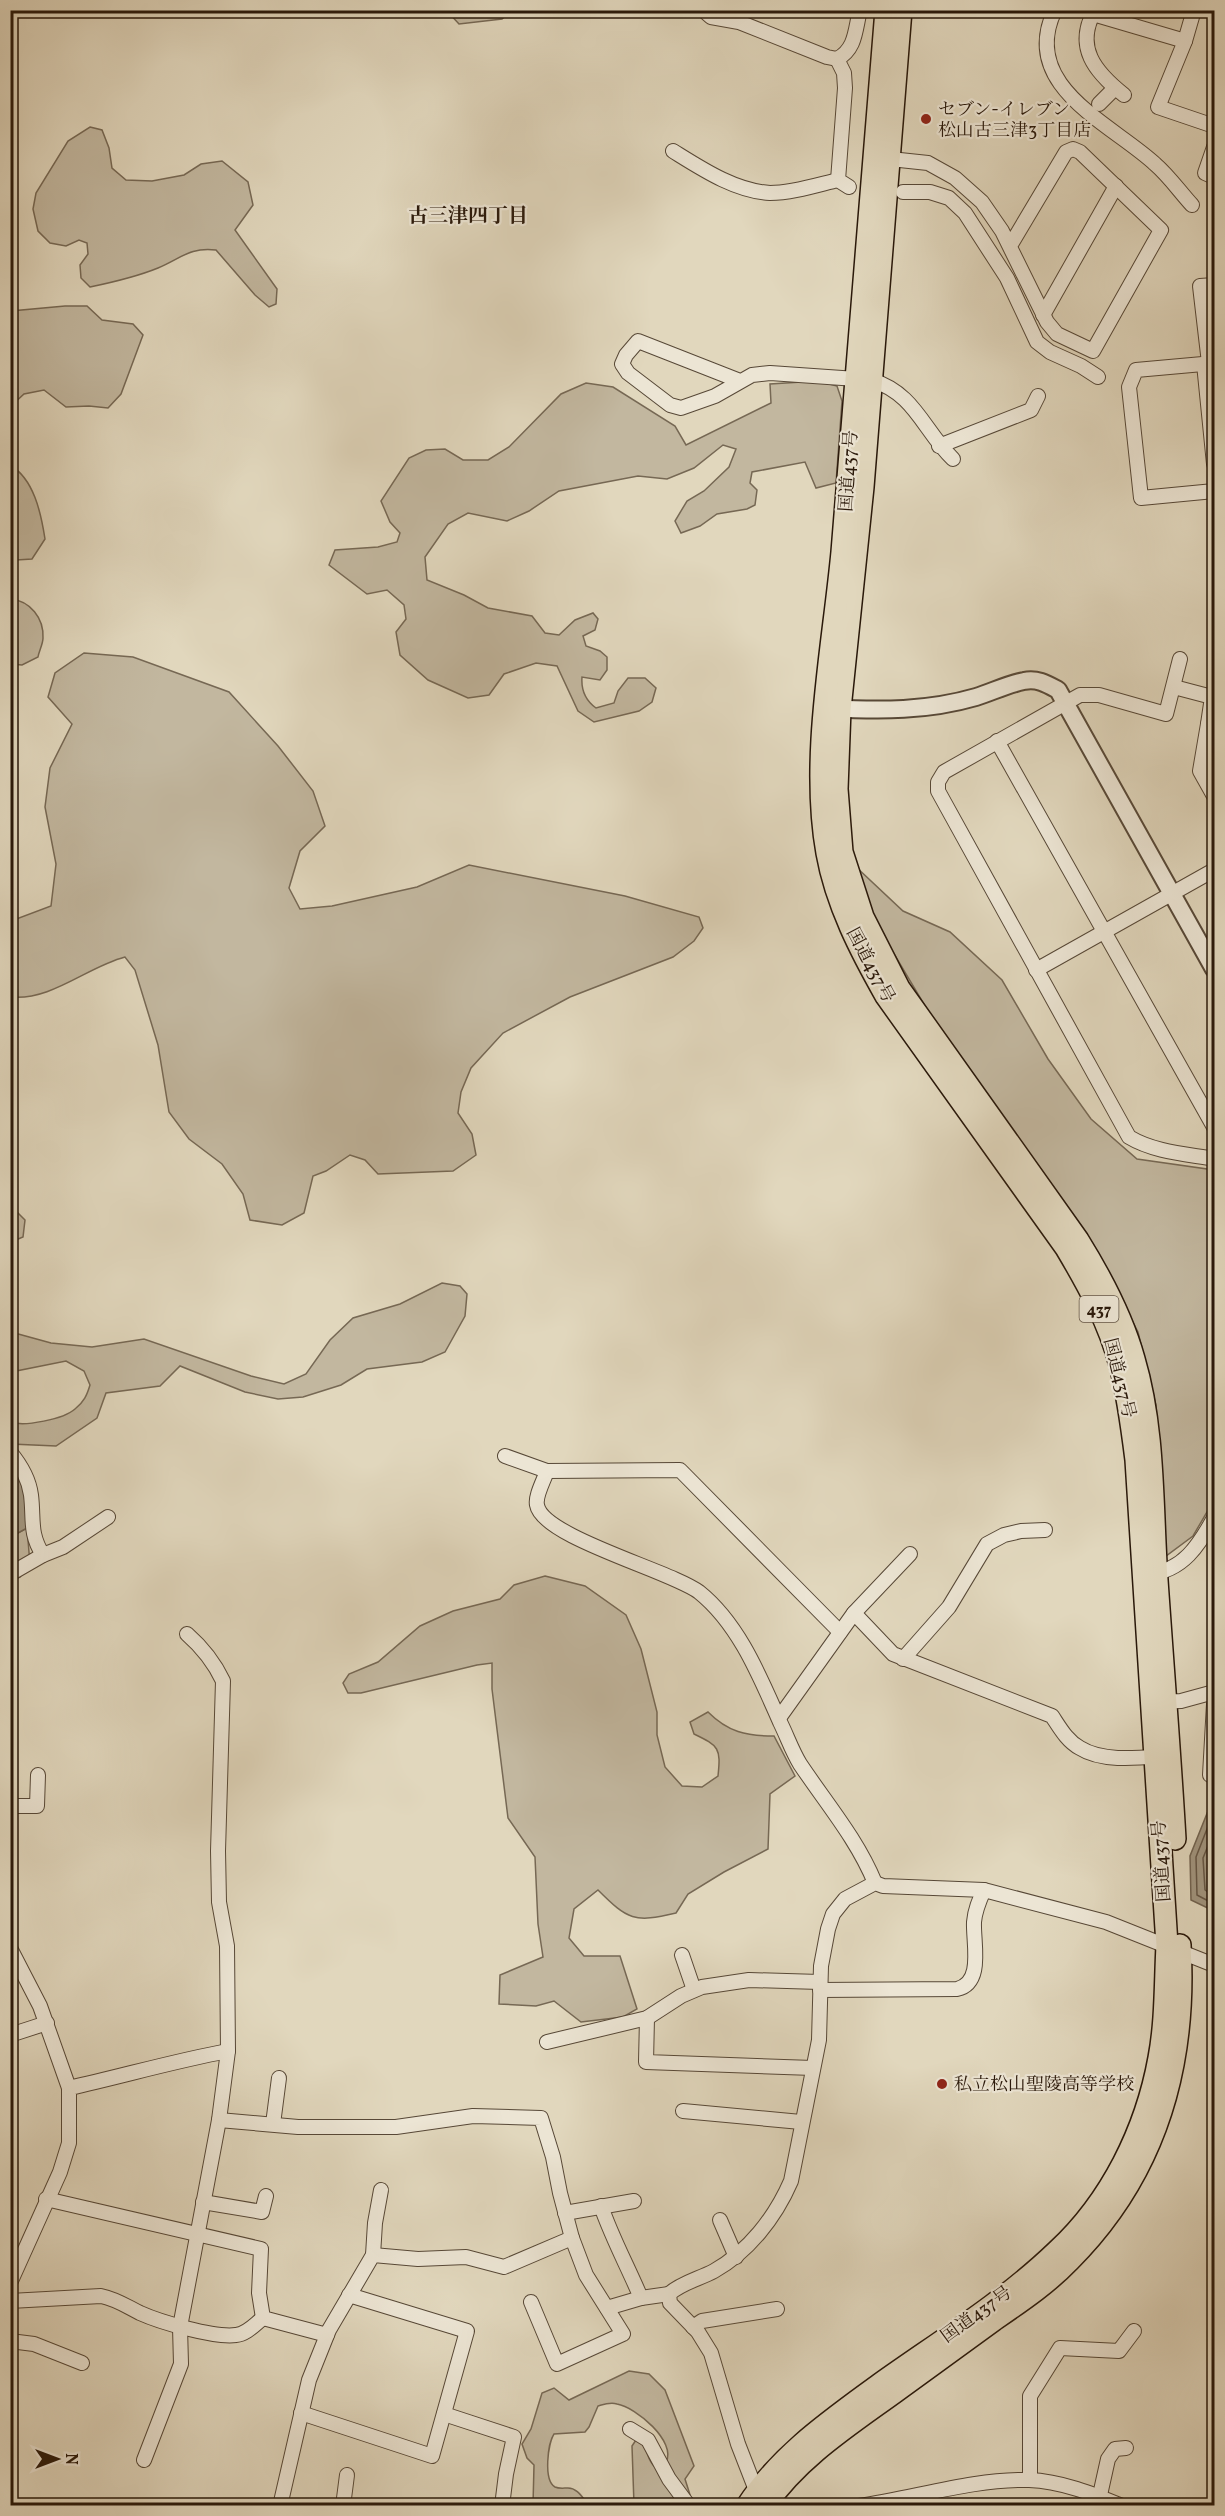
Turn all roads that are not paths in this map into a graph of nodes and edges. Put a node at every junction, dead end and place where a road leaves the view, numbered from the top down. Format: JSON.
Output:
{"nodes":[{"id":1,"x":703,"y":10,"type":"edge"},
{"id":2,"x":860,"y":10,"type":"edge"},
{"id":3,"x":886,"y":10,"type":"edge"},
{"id":4,"x":901,"y":10,"type":"edge"},
{"id":5,"x":1054,"y":10,"type":"edge"},
{"id":6,"x":1194,"y":10,"type":"edge"},
{"id":7,"x":1094,"y":12,"type":"edge"},
{"id":8,"x":1185,"y":41,"type":"junction"},
{"id":9,"x":837,"y":59,"type":"junction"},
{"id":10,"x":1099,"y":104,"type":"dead end"},
{"id":11,"x":1215,"y":126,"type":"edge"},
{"id":12,"x":1215,"y":147,"type":"edge"},
{"id":13,"x":673,"y":151,"type":"dead end"},
{"id":14,"x":881,"y":158,"type":"junction"},
{"id":15,"x":1215,"y":177,"type":"edge"},
{"id":16,"x":1116,"y":186,"type":"junction"},
{"id":17,"x":903,"y":192,"type":"dead end"},
{"id":18,"x":1192,"y":205,"type":"dead end"},
{"id":19,"x":1010,"y":246,"type":"junction"},
{"id":20,"x":1215,"y":285,"type":"edge"},
{"id":21,"x":1043,"y":315,"type":"junction"},
{"id":22,"x":1209,"y":363,"type":"edge"},
{"id":23,"x":1098,"y":377,"type":"dead end"},
{"id":24,"x":863,"y":379,"type":"junction"},
{"id":25,"x":740,"y":381,"type":"junction"},
{"id":26,"x":1038,"y":396,"type":"dead end"},
{"id":27,"x":939,"y":446,"type":"junction"},
{"id":28,"x":953,"y":459,"type":"dead end"},
{"id":29,"x":1215,"y":464,"type":"edge"},
{"id":30,"x":1215,"y":491,"type":"edge"},
{"id":31,"x":1180,"y":659,"type":"dead end"},
{"id":32,"x":1174,"y":687,"type":"junction"},
{"id":33,"x":1066,"y":701,"type":"junction"},
{"id":34,"x":833,"y":709,"type":"junction"},
{"id":35,"x":1211,"y":725,"type":"edge"},
{"id":36,"x":997,"y":741,"type":"junction"},
{"id":37,"x":1215,"y":796,"type":"edge"},
{"id":38,"x":1215,"y":870,"type":"edge"},
{"id":39,"x":1172,"y":893,"type":"junction"},
{"id":40,"x":1104,"y":932,"type":"junction"},
{"id":41,"x":1215,"y":969,"type":"edge"},
{"id":42,"x":1036,"y":970,"type":"junction"},
{"id":43,"x":1215,"y":1127,"type":"edge"},
{"id":44,"x":1215,"y":1159,"type":"edge"},
{"id":45,"x":10,"y":1452,"type":"edge"},
{"id":46,"x":505,"y":1456,"type":"dead end"},
{"id":47,"x":547,"y":1471,"type":"junction"},
{"id":48,"x":108,"y":1517,"type":"dead end"},
{"id":49,"x":1215,"y":1518,"type":"edge"},
{"id":50,"x":1046,"y":1530,"type":"dead end"},
{"id":51,"x":910,"y":1554,"type":"dead end"},
{"id":52,"x":43,"y":1555,"type":"junction"},
{"id":53,"x":10,"y":1574,"type":"edge"},
{"id":54,"x":1150,"y":1574,"type":"junction"},
{"id":55,"x":854,"y":1613,"type":"junction"},
{"id":56,"x":840,"y":1632,"type":"junction"},
{"id":57,"x":187,"y":1634,"type":"dead end"},
{"id":58,"x":903,"y":1659,"type":"junction"},
{"id":59,"x":1215,"y":1692,"type":"edge"},
{"id":60,"x":1158,"y":1702,"type":"junction"},
{"id":61,"x":1215,"y":1704,"type":"edge"},
{"id":62,"x":778,"y":1718,"type":"junction"},
{"id":63,"x":1162,"y":1756,"type":"junction"},
{"id":64,"x":38,"y":1775,"type":"dead end"},
{"id":65,"x":1210,"y":1775,"type":"dead end"},
{"id":66,"x":10,"y":1806,"type":"edge"},
{"id":67,"x":875,"y":1883,"type":"junction"},
{"id":68,"x":984,"y":1890,"type":"junction"},
{"id":69,"x":10,"y":1948,"type":"edge"},
{"id":70,"x":1174,"y":1948,"type":"junction"},
{"id":71,"x":682,"y":1955,"type":"dead end"},
{"id":72,"x":1215,"y":1965,"type":"edge"},
{"id":73,"x":820,"y":1986,"type":"junction"},
{"id":74,"x":694,"y":1990,"type":"junction"},
{"id":75,"x":647,"y":2018,"type":"junction"},
{"id":76,"x":47,"y":2023,"type":"junction"},
{"id":77,"x":10,"y":2035,"type":"edge"},
{"id":78,"x":547,"y":2042,"type":"dead end"},
{"id":79,"x":228,"y":2051,"type":"junction"},
{"id":80,"x":813,"y":2068,"type":"junction"},
{"id":81,"x":279,"y":2078,"type":"dead end"},
{"id":82,"x":69,"y":2088,"type":"junction"},
{"id":83,"x":683,"y":2111,"type":"dead end"},
{"id":84,"x":219,"y":2120,"type":"junction"},
{"id":85,"x":801,"y":2122,"type":"junction"},
{"id":86,"x":273,"y":2124,"type":"junction"},
{"id":87,"x":381,"y":2190,"type":"dead end"},
{"id":88,"x":266,"y":2196,"type":"dead end"},
{"id":89,"x":46,"y":2199,"type":"junction"},
{"id":90,"x":634,"y":2200,"type":"dead end"},
{"id":91,"x":203,"y":2202,"type":"junction"},
{"id":92,"x":601,"y":2206,"type":"junction"},
{"id":93,"x":565,"y":2212,"type":"junction"},
{"id":94,"x":720,"y":2220,"type":"dead end"},
{"id":95,"x":197,"y":2233,"type":"junction"},
{"id":96,"x":572,"y":2238,"type":"junction"},
{"id":97,"x":373,"y":2255,"type":"junction"},
{"id":98,"x":736,"y":2257,"type":"junction"},
{"id":99,"x":10,"y":2283,"type":"edge"},
{"id":100,"x":669,"y":2294,"type":"junction"},
{"id":101,"x":349,"y":2295,"type":"junction"},
{"id":102,"x":641,"y":2298,"type":"junction"},
{"id":103,"x":10,"y":2301,"type":"edge"},
{"id":104,"x":531,"y":2302,"type":"dead end"},
{"id":105,"x":607,"y":2308,"type":"junction"},
{"id":106,"x":777,"y":2309,"type":"dead end"},
{"id":107,"x":263,"y":2318,"type":"junction"},
{"id":108,"x":180,"y":2327,"type":"junction"},
{"id":109,"x":693,"y":2327,"type":"junction"},
{"id":110,"x":1134,"y":2331,"type":"dead end"},
{"id":111,"x":327,"y":2335,"type":"junction"},
{"id":112,"x":10,"y":2341,"type":"edge"},
{"id":113,"x":82,"y":2363,"type":"dead end"},
{"id":114,"x":301,"y":2413,"type":"junction"},
{"id":115,"x":444,"y":2414,"type":"junction"},
{"id":116,"x":630,"y":2429,"type":"dead end"},
{"id":117,"x":1126,"y":2448,"type":"dead end"},
{"id":118,"x":144,"y":2460,"type":"dead end"},
{"id":119,"x":347,"y":2475,"type":"dead end"},
{"id":120,"x":1030,"y":2480,"type":"junction"},
{"id":121,"x":1098,"y":2501,"type":"edge"},
{"id":122,"x":757,"y":2502,"type":"edge"},
{"id":123,"x":279,"y":2505,"type":"edge"},
{"id":124,"x":343,"y":2505,"type":"edge"},
{"id":125,"x":502,"y":2505,"type":"edge"},
{"id":126,"x":688,"y":2505,"type":"edge"},
{"id":127,"x":859,"y":2505,"type":"edge"},
{"id":128,"x":1122,"y":2505,"type":"edge"}],
"edges":[{"from":1,"to":9,"type":"street"},
{"from":2,"to":9,"type":"street"},
{"from":3,"to":14,"type":"highway","name":"国道437号","number":"437"},
{"from":4,"to":14,"type":"highway","name":"国道437号","number":"437"},
{"from":5,"to":18,"type":"street"},
{"from":6,"to":8,"type":"street"},
{"from":7,"to":8,"type":"street"},
{"from":7,"to":10,"type":"street"},
{"from":8,"to":11,"type":"street"},
{"from":9,"to":13,"type":"street"},
{"from":12,"to":15,"type":"street"},
{"from":14,"to":19,"type":"street"},
{"from":14,"to":24,"type":"highway","name":"国道437号","number":"437"},
{"from":16,"to":19,"type":"street"},
{"from":16,"to":21,"type":"street"},
{"from":16,"to":21,"type":"street"},
{"from":17,"to":23,"type":"street"},
{"from":19,"to":21,"type":"street"},
{"from":20,"to":22,"type":"street"},
{"from":22,"to":29,"type":"street"},
{"from":22,"to":30,"type":"street"},
{"from":24,"to":25,"type":"street"},
{"from":24,"to":27,"type":"street"},
{"from":24,"to":34,"type":"highway","name":"国道437号","number":"437"},
{"from":25,"to":25,"type":"street"},
{"from":26,"to":27,"type":"street"},
{"from":27,"to":28,"type":"street"},
{"from":31,"to":32,"type":"street"},
{"from":32,"to":33,"type":"street"},
{"from":32,"to":35,"type":"street"},
{"from":33,"to":34,"type":"street"},
{"from":33,"to":36,"type":"street"},
{"from":33,"to":39,"type":"street"},
{"from":34,"to":54,"type":"highway","name":"国道437号","number":"437"},
{"from":35,"to":37,"type":"street"},
{"from":36,"to":40,"type":"street"},
{"from":36,"to":42,"type":"street"},
{"from":38,"to":39,"type":"street"},
{"from":39,"to":40,"type":"street"},
{"from":39,"to":41,"type":"street"},
{"from":40,"to":42,"type":"street"},
{"from":40,"to":43,"type":"street"},
{"from":42,"to":44,"type":"street"},
{"from":45,"to":52,"type":"street"},
{"from":46,"to":47,"type":"street"},
{"from":47,"to":56,"type":"street"},
{"from":47,"to":62,"type":"street"},
{"from":48,"to":52,"type":"street"},
{"from":49,"to":54,"type":"street"},
{"from":50,"to":58,"type":"street"},
{"from":51,"to":55,"type":"street"},
{"from":52,"to":53,"type":"street"},
{"from":54,"to":60,"type":"highway","name":"国道437号","number":"437"},
{"from":55,"to":56,"type":"street"},
{"from":55,"to":58,"type":"street"},
{"from":56,"to":62,"type":"street"},
{"from":57,"to":79,"type":"street"},
{"from":58,"to":63,"type":"street"},
{"from":59,"to":60,"type":"street"},
{"from":60,"to":63,"type":"highway","name":"国道437号","number":"437"},
{"from":61,"to":65,"type":"street"},
{"from":62,"to":67,"type":"street"},
{"from":63,"to":70,"type":"highway","name":"国道437号","number":"437"},
{"from":64,"to":66,"type":"street"},
{"from":67,"to":68,"type":"street"},
{"from":67,"to":73,"type":"street"},
{"from":68,"to":70,"type":"street"},
{"from":68,"to":73,"type":"street"},
{"from":69,"to":76,"type":"street"},
{"from":70,"to":72,"type":"street"},
{"from":70,"to":122,"type":"highway","name":"国道437号","number":"437"},
{"from":71,"to":74,"type":"street"},
{"from":73,"to":74,"type":"street"},
{"from":73,"to":80,"type":"street"},
{"from":74,"to":75,"type":"street"},
{"from":75,"to":78,"type":"street"},
{"from":75,"to":80,"type":"street"},
{"from":76,"to":77,"type":"street"},
{"from":76,"to":82,"type":"street"},
{"from":79,"to":82,"type":"street"},
{"from":79,"to":84,"type":"street"},
{"from":80,"to":85,"type":"street"},
{"from":81,"to":86,"type":"street"},
{"from":82,"to":89,"type":"street"},
{"from":83,"to":85,"type":"street"},
{"from":84,"to":86,"type":"street"},
{"from":84,"to":91,"type":"street"},
{"from":85,"to":98,"type":"street"},
{"from":86,"to":93,"type":"street"},
{"from":87,"to":97,"type":"street"},
{"from":88,"to":91,"type":"street"},
{"from":89,"to":95,"type":"street"},
{"from":89,"to":99,"type":"street"},
{"from":90,"to":92,"type":"street"},
{"from":91,"to":95,"type":"street"},
{"from":92,"to":93,"type":"street"},
{"from":92,"to":102,"type":"street"},
{"from":93,"to":96,"type":"street"},
{"from":94,"to":98,"type":"street"},
{"from":95,"to":107,"type":"street"},
{"from":95,"to":108,"type":"street"},
{"from":96,"to":97,"type":"street"},
{"from":96,"to":105,"type":"street"},
{"from":97,"to":101,"type":"street"},
{"from":98,"to":100,"type":"street"},
{"from":100,"to":102,"type":"street"},
{"from":100,"to":109,"type":"street"},
{"from":101,"to":111,"type":"street"},
{"from":101,"to":115,"type":"street"},
{"from":102,"to":105,"type":"street"},
{"from":103,"to":108,"type":"street"},
{"from":104,"to":105,"type":"street"},
{"from":106,"to":109,"type":"street"},
{"from":107,"to":108,"type":"street"},
{"from":107,"to":111,"type":"street"},
{"from":108,"to":118,"type":"street"},
{"from":109,"to":122,"type":"street"},
{"from":110,"to":120,"type":"street"},
{"from":111,"to":114,"type":"street"},
{"from":112,"to":113,"type":"street"},
{"from":114,"to":115,"type":"street"},
{"from":114,"to":123,"type":"street"},
{"from":115,"to":125,"type":"street"},
{"from":116,"to":126,"type":"street"},
{"from":117,"to":121,"type":"street"},
{"from":119,"to":124,"type":"street"},
{"from":120,"to":121,"type":"street"},
{"from":120,"to":127,"type":"street"},
{"from":121,"to":128,"type":"street"}]}
